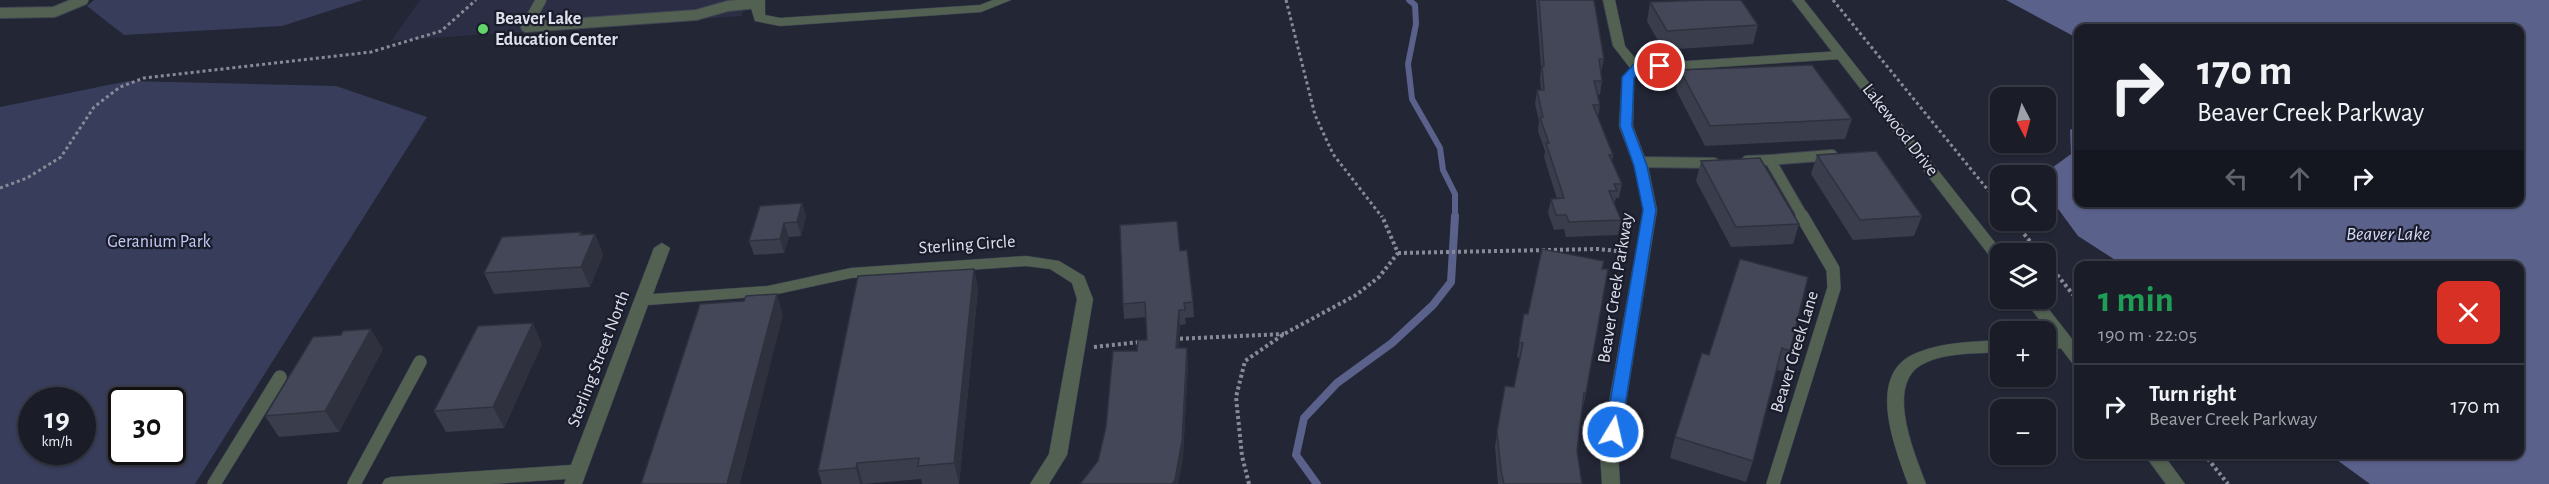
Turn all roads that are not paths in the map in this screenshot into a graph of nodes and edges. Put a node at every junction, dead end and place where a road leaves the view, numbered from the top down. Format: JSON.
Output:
{"nodes":[{"id":1,"x":83,"y":0,"type":"edge"},
{"id":2,"x":541,"y":0,"type":"edge"},
{"id":3,"x":1609,"y":0,"type":"edge"},
{"id":4,"x":1798,"y":0,"type":"edge"},
{"id":5,"x":1004,"y":1,"type":"edge"},
{"id":6,"x":759,"y":2,"type":"edge"},
{"id":7,"x":0,"y":13,"type":"edge"},
{"id":8,"x":1841,"y":55,"type":"junction"},
{"id":9,"x":1637,"y":68,"type":"junction"},
{"id":10,"x":1849,"y":154,"type":"edge"},
{"id":11,"x":1770,"y":160,"type":"junction"},
{"id":12,"x":1639,"y":162,"type":"junction"},
{"id":13,"x":1990,"y":246,"type":"edge"},
{"id":14,"x":662,"y":248,"type":"dead end"},
{"id":15,"x":642,"y":300,"type":"junction"},
{"id":16,"x":2040,"y":309,"type":"edge"},
{"id":17,"x":2065,"y":342,"type":"junction"},
{"id":18,"x":2056,"y":343,"type":"edge"},
{"id":19,"x":1990,"y":347,"type":"edge"},
{"id":20,"x":2074,"y":354,"type":"edge"},
{"id":21,"x":420,"y":362,"type":"dead end"},
{"id":22,"x":280,"y":377,"type":"dead end"},
{"id":23,"x":2157,"y":459,"type":"edge"},
{"id":24,"x":576,"y":477,"type":"edge"},
{"id":25,"x":214,"y":484,"type":"edge"},
{"id":26,"x":354,"y":484,"type":"edge"},
{"id":27,"x":391,"y":484,"type":"edge"},
{"id":28,"x":399,"y":484,"type":"edge"},
{"id":29,"x":1040,"y":484,"type":"edge"},
{"id":30,"x":1611,"y":484,"type":"edge"},
{"id":31,"x":1773,"y":484,"type":"edge"},
{"id":32,"x":1917,"y":484,"type":"edge"},
{"id":33,"x":2176,"y":484,"type":"edge"}],
"edges":[{"from":1,"to":7,"type":"lane"},
{"from":2,"to":6,"type":"lane"},
{"from":3,"to":9,"type":"street"},
{"from":4,"to":8,"type":"street","name":"Lakewood Drive"},
{"from":5,"to":6,"type":"street"},
{"from":8,"to":9,"type":"street"},
{"from":8,"to":13,"type":"street","name":"Lakewood Drive"},
{"from":9,"to":12,"type":"street","name":"Beaver Creek Parkway"},
{"from":10,"to":11,"type":"lane"},
{"from":11,"to":12,"type":"lane"},
{"from":11,"to":31,"type":"lane","name":"Beaver Creek Lane"},
{"from":12,"to":30,"type":"street","name":"Beaver Creek Parkway"},
{"from":14,"to":15,"type":"street","name":"Sterling Street North"},
{"from":15,"to":24,"type":"street","name":"Sterling Street North"},
{"from":15,"to":29,"type":"street","name":"Sterling Circle"},
{"from":16,"to":17,"type":"street"},
{"from":17,"to":18,"type":"street"},
{"from":17,"to":20,"type":"street"},
{"from":19,"to":32,"type":"street"},
{"from":21,"to":26,"type":"lane"},
{"from":22,"to":25,"type":"lane"},
{"from":23,"to":33,"type":"street"},
{"from":24,"to":28,"type":"street"},
{"from":27,"to":28,"type":"street"}]}
